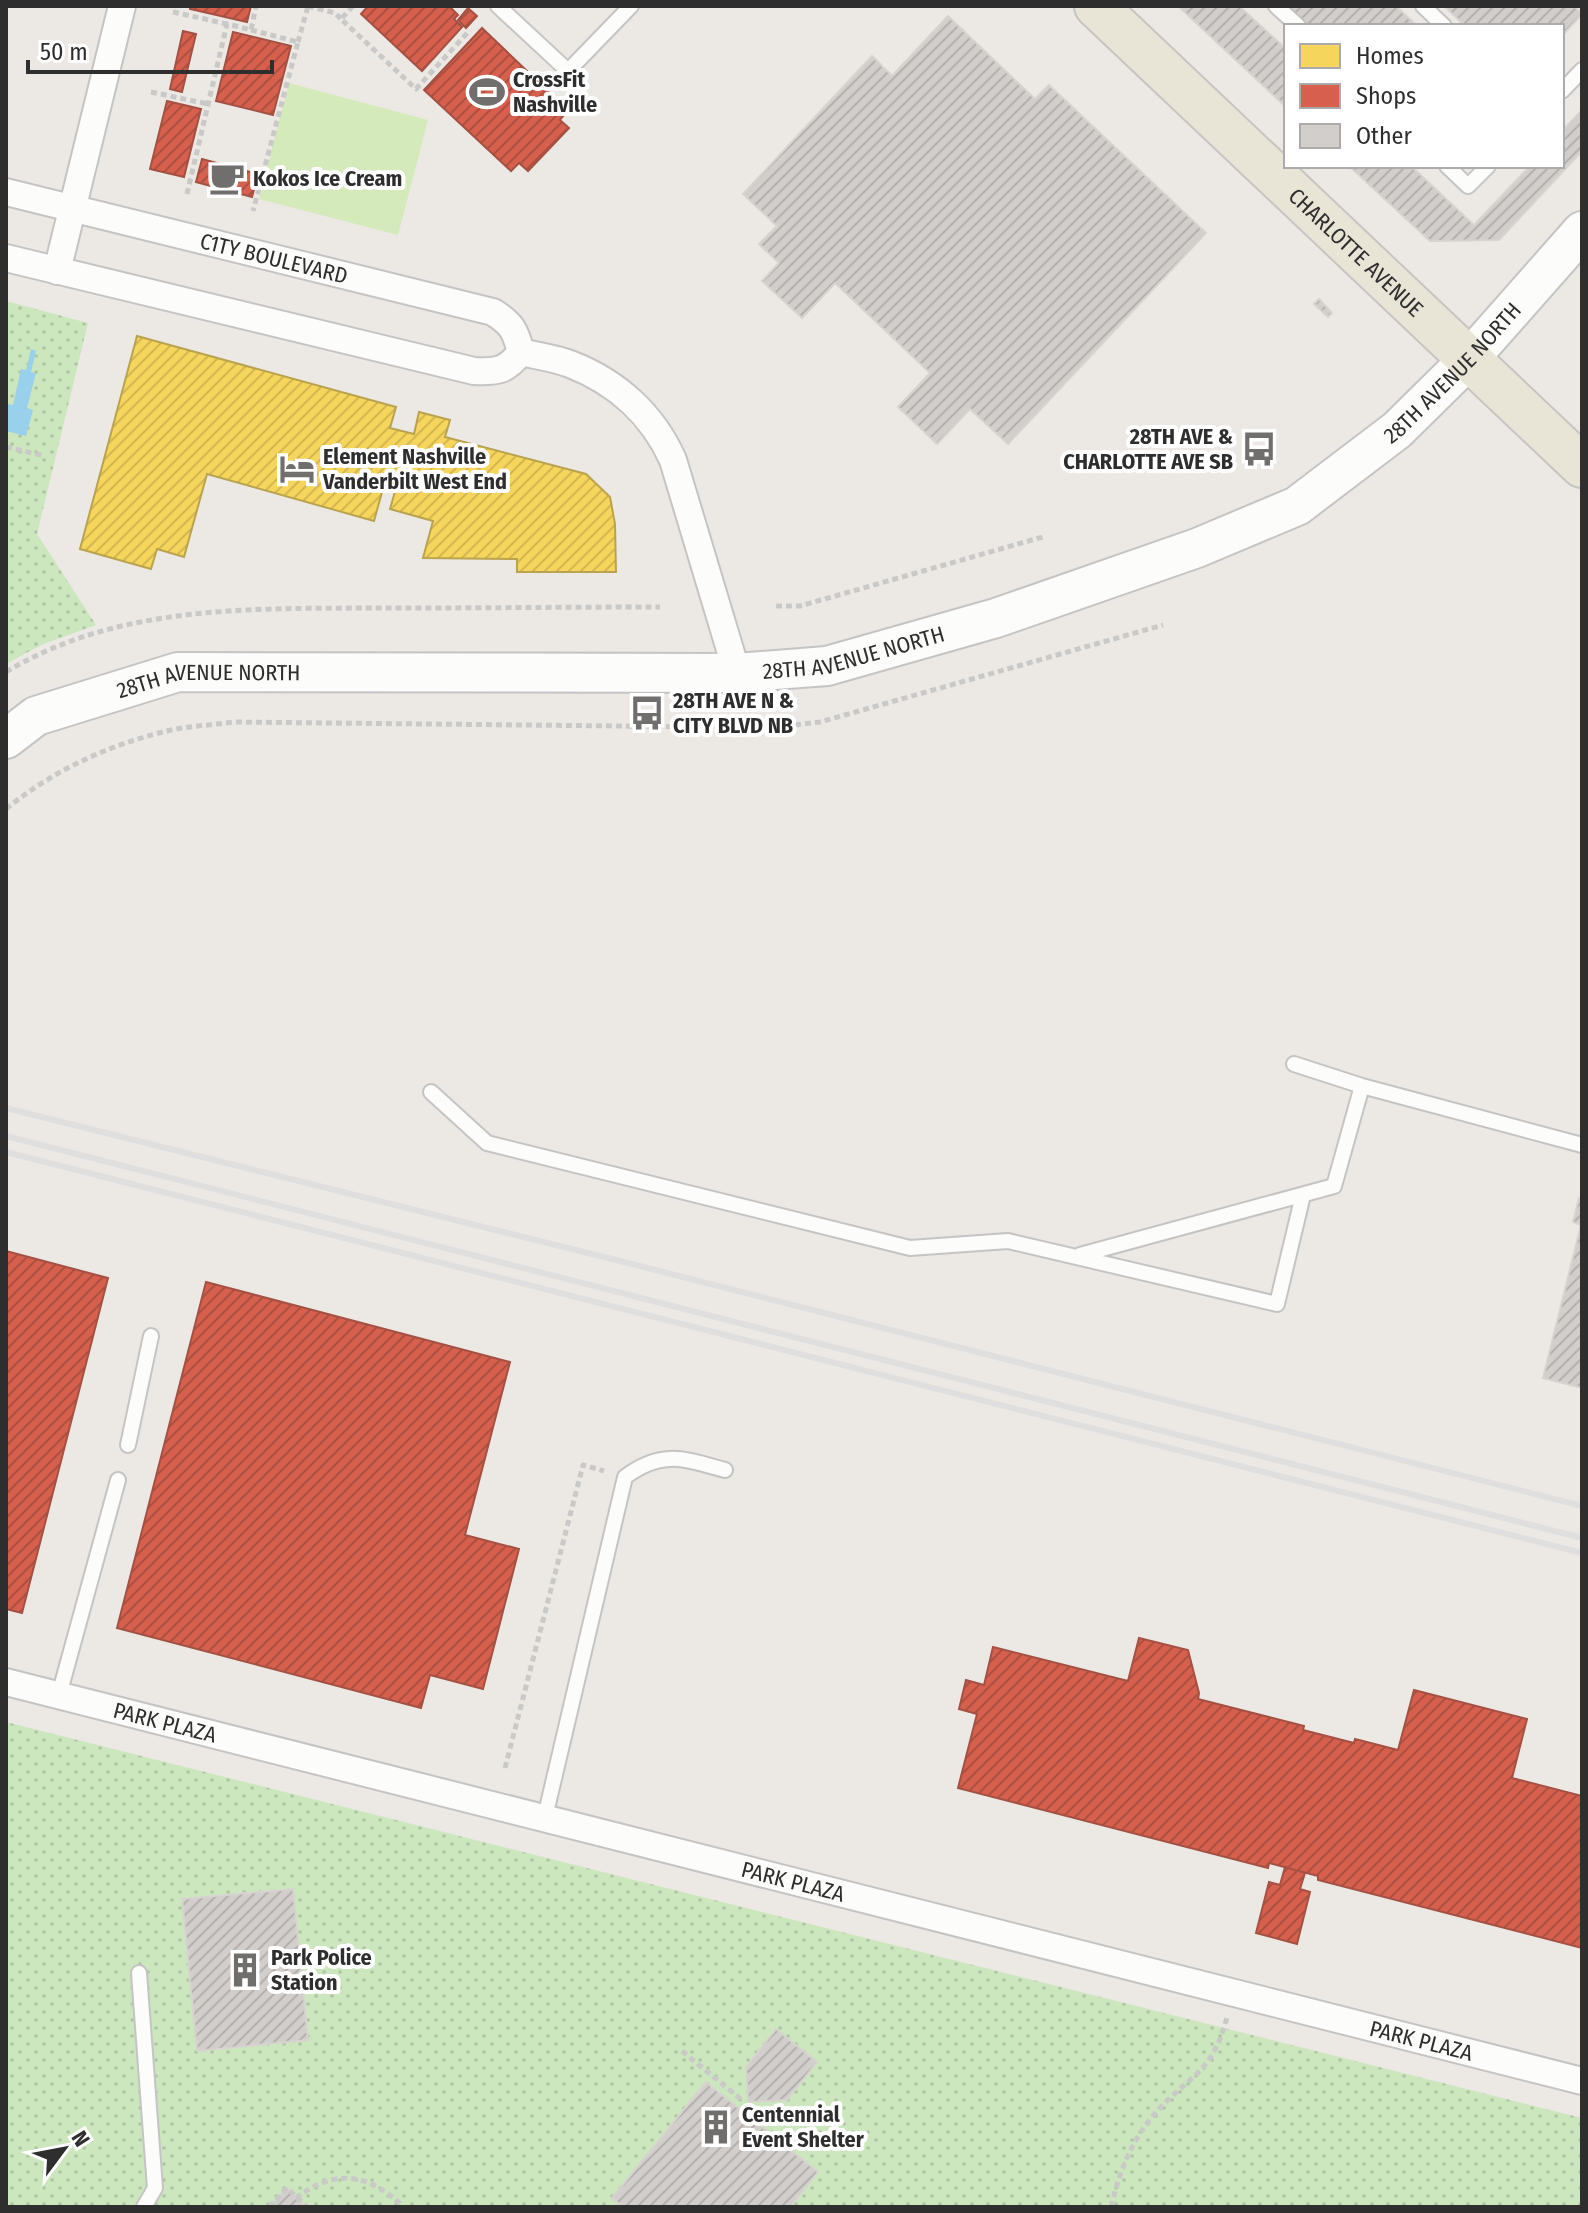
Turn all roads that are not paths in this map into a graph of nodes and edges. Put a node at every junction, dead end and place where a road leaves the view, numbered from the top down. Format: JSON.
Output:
{"nodes":[{"id":1,"x":122,"y":6,"type":"edge"},
{"id":2,"x":498,"y":6,"type":"edge"},
{"id":3,"x":631,"y":6,"type":"edge"},
{"id":4,"x":1096,"y":6,"type":"edge"},
{"id":5,"x":1276,"y":6,"type":"edge"},
{"id":6,"x":1423,"y":6,"type":"edge"},
{"id":7,"x":1296,"y":24,"type":"edge"},
{"id":8,"x":1442,"y":24,"type":"edge"},
{"id":9,"x":1582,"y":70,"type":"edge"},
{"id":10,"x":1564,"y":89,"type":"edge"},
{"id":11,"x":1449,"y":168,"type":"edge"},
{"id":12,"x":1486,"y":168,"type":"edge"},
{"id":13,"x":6,"y":192,"type":"edge"},
{"id":14,"x":72,"y":209,"type":"junction"},
{"id":15,"x":1582,"y":231,"type":"edge"},
{"id":16,"x":6,"y":258,"type":"edge"},
{"id":17,"x":57,"y":271,"type":"junction"},
{"id":18,"x":521,"y":352,"type":"junction"},
{"id":19,"x":1469,"y":359,"type":"junction"},
{"id":20,"x":1582,"y":466,"type":"edge"},
{"id":21,"x":737,"y":673,"type":"junction"},
{"id":22,"x":6,"y":739,"type":"edge"},
{"id":23,"x":1294,"y":1064,"type":"dead end"},
{"id":24,"x":1362,"y":1086,"type":"junction"},
{"id":25,"x":431,"y":1092,"type":"dead end"},
{"id":26,"x":1582,"y":1145,"type":"edge"},
{"id":27,"x":1303,"y":1195,"type":"junction"},
{"id":28,"x":1076,"y":1256,"type":"junction"},
{"id":29,"x":151,"y":1336,"type":"dead end"},
{"id":30,"x":128,"y":1445,"type":"dead end"},
{"id":31,"x":725,"y":1470,"type":"dead end"},
{"id":32,"x":118,"y":1480,"type":"dead end"},
{"id":33,"x":6,"y":1682,"type":"edge"},
{"id":34,"x":59,"y":1695,"type":"junction"},
{"id":35,"x":545,"y":1817,"type":"junction"},
{"id":36,"x":139,"y":1973,"type":"dead end"},
{"id":37,"x":1582,"y":2081,"type":"edge"},
{"id":38,"x":144,"y":2207,"type":"edge"}],
"edges":[{"from":1,"to":14,"type":"street"},
{"from":2,"to":3,"type":"lane"},
{"from":4,"to":19,"type":"main road","name":"CHARLOTTE AVENUE"},
{"from":5,"to":7,"type":"lane"},
{"from":6,"to":8,"type":"lane"},
{"from":9,"to":10,"type":"lane"},
{"from":11,"to":12,"type":"lane"},
{"from":13,"to":14,"type":"street","name":"C1TY BOULEVARD"},
{"from":14,"to":17,"type":"street"},
{"from":14,"to":18,"type":"street","name":"C1TY BOULEVARD"},
{"from":15,"to":19,"type":"main road","name":"28TH AVENUE NORTH"},
{"from":16,"to":17,"type":"street"},
{"from":17,"to":18,"type":"street"},
{"from":18,"to":21,"type":"street"},
{"from":19,"to":20,"type":"main road","name":"CHARLOTTE AVENUE"},
{"from":19,"to":21,"type":"main road","name":"28TH AVENUE NORTH"},
{"from":21,"to":22,"type":"main road","name":"28TH AVENUE NORTH"},
{"from":23,"to":24,"type":"lane"},
{"from":24,"to":26,"type":"lane"},
{"from":24,"to":27,"type":"lane"},
{"from":25,"to":28,"type":"lane"},
{"from":27,"to":28,"type":"lane"},
{"from":27,"to":28,"type":"lane"},
{"from":29,"to":30,"type":"lane"},
{"from":31,"to":35,"type":"lane"},
{"from":32,"to":34,"type":"lane"},
{"from":33,"to":34,"type":"street","name":"PARK PLAZA"},
{"from":34,"to":35,"type":"street","name":"PARK PLAZA"},
{"from":35,"to":37,"type":"street","name":"PARK PLAZA"},
{"from":36,"to":38,"type":"lane"}]}
